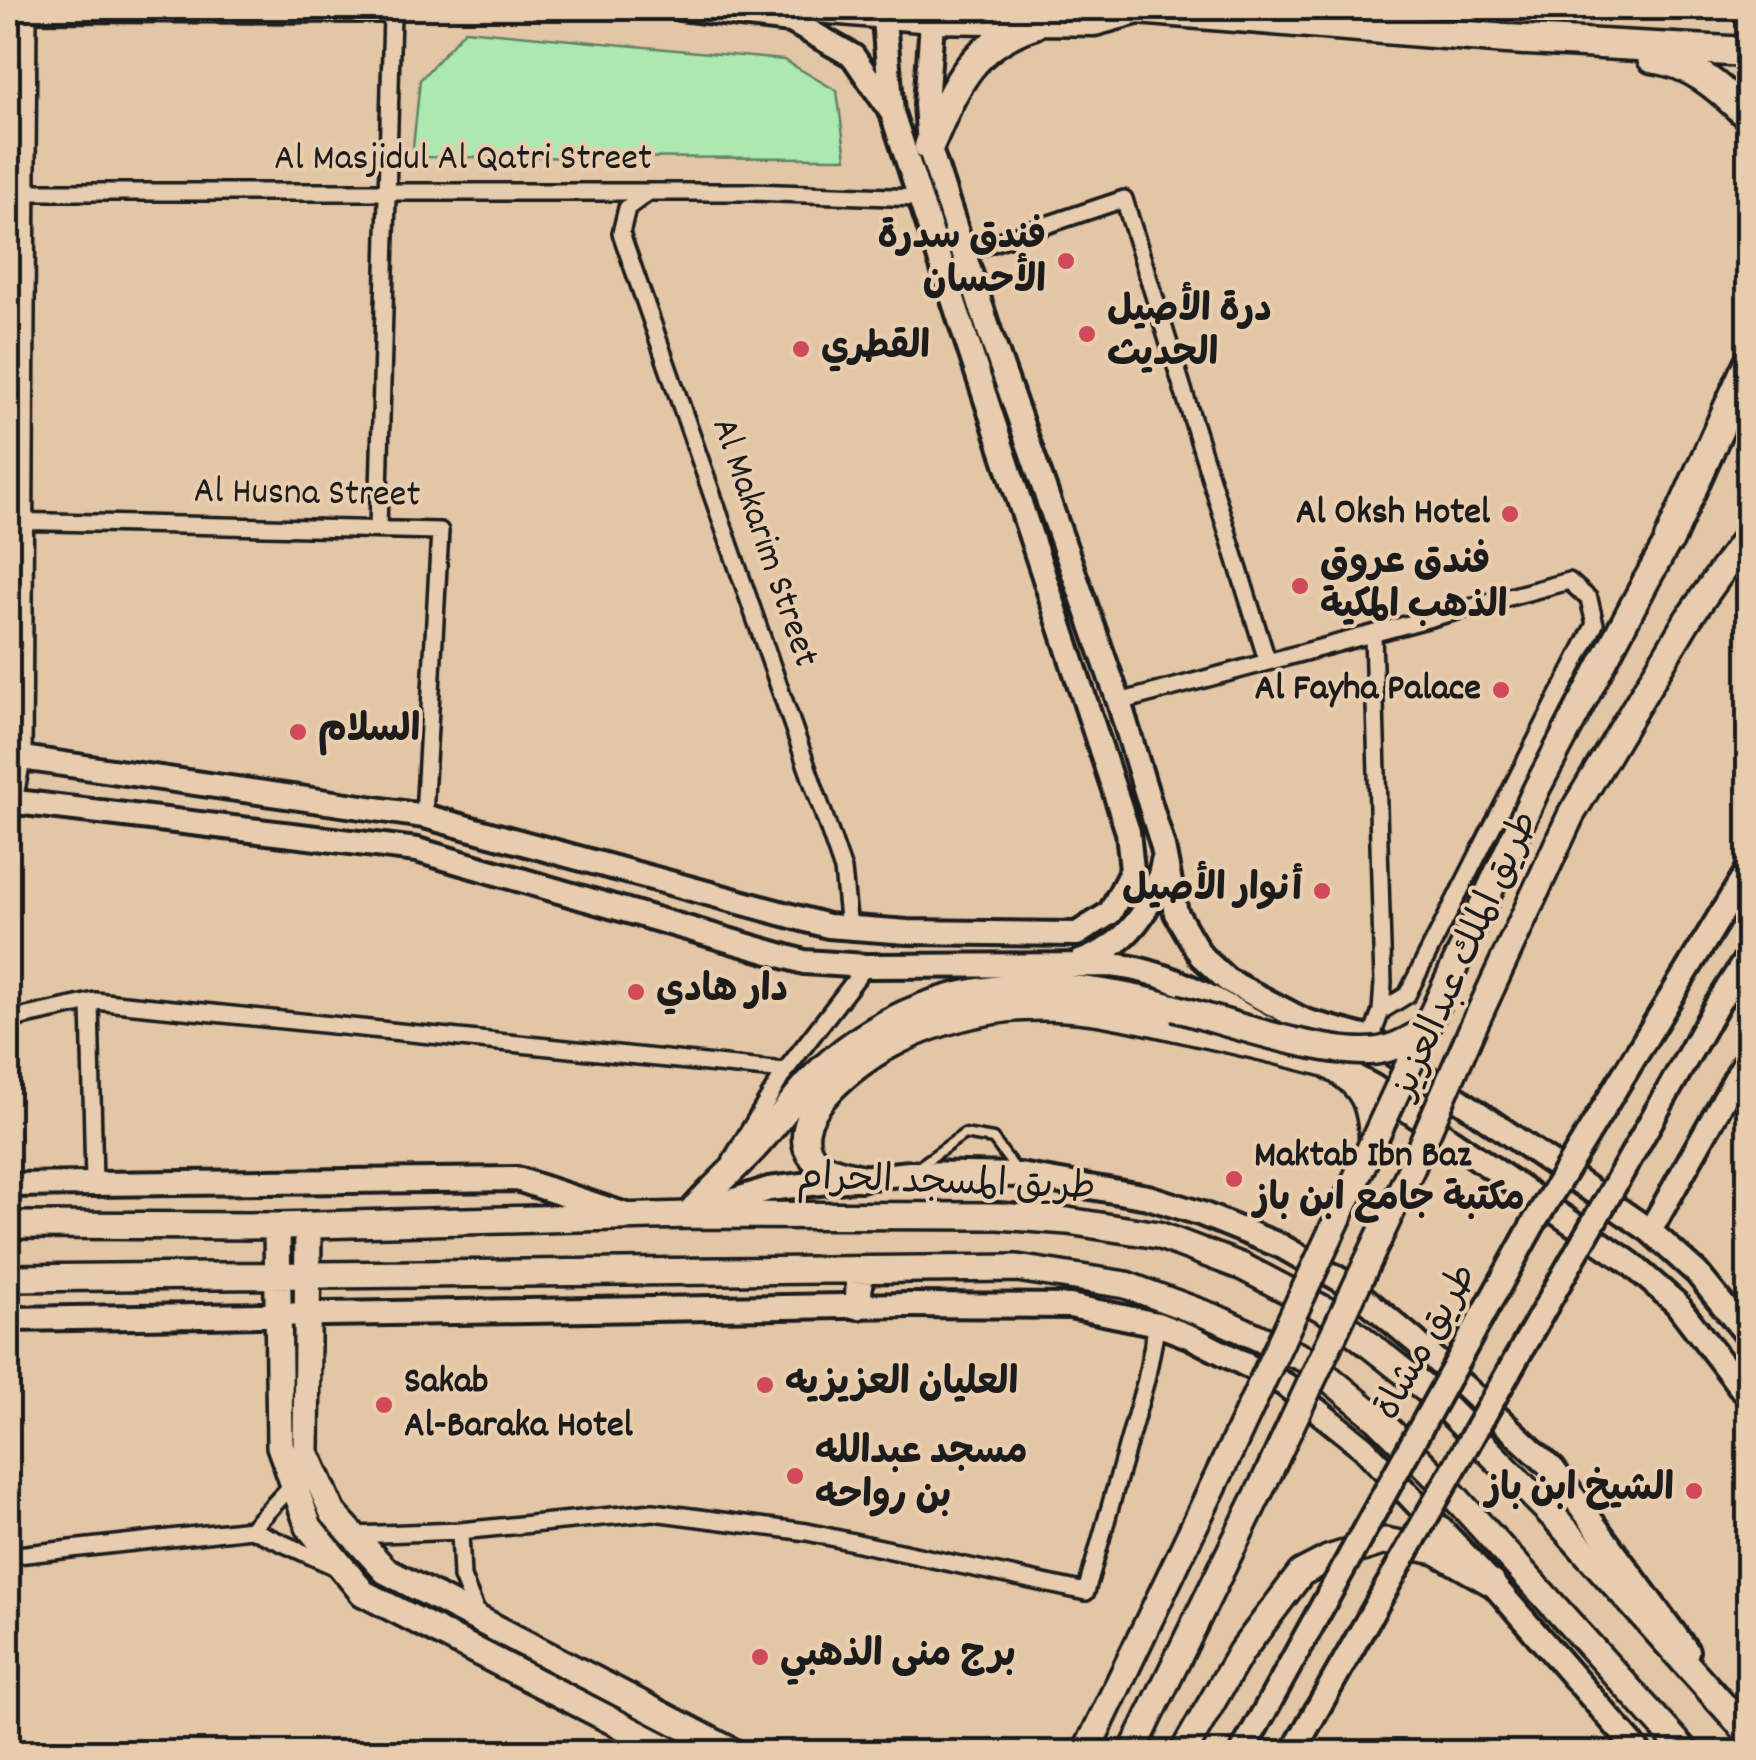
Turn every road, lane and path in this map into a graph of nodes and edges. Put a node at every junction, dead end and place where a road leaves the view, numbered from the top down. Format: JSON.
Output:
{"nodes":[{"id":1,"x":680,"y":8,"type":"edge"},
{"id":2,"x":818,"y":8,"type":"edge"},
{"id":3,"x":1125,"y":8,"type":"edge"},
{"id":4,"x":1138,"y":9,"type":"edge"},
{"id":5,"x":883,"y":10,"type":"edge"},
{"id":6,"x":8,"y":13,"type":"edge"},
{"id":7,"x":28,"y":13,"type":"junction"},
{"id":8,"x":933,"y":13,"type":"edge"},
{"id":9,"x":1046,"y":20,"type":"junction"},
{"id":10,"x":1507,"y":39,"type":"junction"},
{"id":11,"x":1748,"y":52,"type":"edge"},
{"id":12,"x":892,"y":113,"type":"junction"},
{"id":13,"x":1748,"y":116,"type":"edge"},
{"id":14,"x":929,"y":146,"type":"junction"},
{"id":15,"x":8,"y":192,"type":"edge"},
{"id":16,"x":29,"y":192,"type":"junction"},
{"id":17,"x":386,"y":192,"type":"junction"},
{"id":18,"x":649,"y":192,"type":"junction"},
{"id":19,"x":919,"y":198,"type":"junction"},
{"id":20,"x":966,"y":252,"type":"junction"},
{"id":21,"x":1748,"y":364,"type":"edge"},
{"id":22,"x":1748,"y":410,"type":"edge"},
{"id":23,"x":16,"y":521,"type":"edge"},
{"id":24,"x":378,"y":529,"type":"junction"},
{"id":25,"x":1748,"y":534,"type":"edge"},
{"id":26,"x":1669,"y":540,"type":"junction"},
{"id":27,"x":1374,"y":634,"type":"junction"},
{"id":28,"x":1267,"y":660,"type":"junction"},
{"id":29,"x":1119,"y":702,"type":"junction"},
{"id":30,"x":15,"y":756,"type":"edge"},
{"id":31,"x":11,"y":800,"type":"edge"},
{"id":32,"x":424,"y":816,"type":"junction"},
{"id":33,"x":1164,"y":847,"type":"junction"},
{"id":34,"x":1748,"y":870,"type":"edge"},
{"id":35,"x":850,"y":928,"type":"junction"},
{"id":36,"x":1748,"y":956,"type":"edge"},
{"id":37,"x":866,"y":966,"type":"junction"},
{"id":38,"x":1070,"y":966,"type":"junction"},
{"id":39,"x":90,"y":1002,"type":"junction"},
{"id":40,"x":1381,"y":1010,"type":"junction"},
{"id":41,"x":8,"y":1020,"type":"edge"},
{"id":42,"x":1426,"y":1030,"type":"junction"},
{"id":43,"x":884,"y":1036,"type":"junction"},
{"id":44,"x":1371,"y":1040,"type":"junction"},
{"id":45,"x":1748,"y":1056,"type":"edge"},
{"id":46,"x":784,"y":1071,"type":"junction"},
{"id":47,"x":1373,"y":1148,"type":"junction"},
{"id":48,"x":910,"y":1173,"type":"junction"},
{"id":49,"x":1020,"y":1175,"type":"junction"},
{"id":50,"x":861,"y":1178,"type":"junction"},
{"id":51,"x":719,"y":1180,"type":"junction"},
{"id":52,"x":94,"y":1184,"type":"junction"},
{"id":53,"x":10,"y":1185,"type":"edge"},
{"id":54,"x":689,"y":1215,"type":"junction"},
{"id":55,"x":634,"y":1218,"type":"junction"},
{"id":56,"x":12,"y":1224,"type":"edge"},
{"id":57,"x":308,"y":1225,"type":"junction"},
{"id":58,"x":277,"y":1226,"type":"junction"},
{"id":59,"x":1650,"y":1231,"type":"junction"},
{"id":60,"x":860,"y":1270,"type":"junction"},
{"id":61,"x":277,"y":1275,"type":"junction"},
{"id":62,"x":307,"y":1275,"type":"junction"},
{"id":63,"x":8,"y":1278,"type":"edge"},
{"id":64,"x":858,"y":1306,"type":"junction"},
{"id":65,"x":278,"y":1314,"type":"junction"},
{"id":66,"x":307,"y":1314,"type":"junction"},
{"id":67,"x":8,"y":1319,"type":"edge"},
{"id":68,"x":1157,"y":1324,"type":"junction"},
{"id":69,"x":1748,"y":1336,"type":"edge"},
{"id":70,"x":1748,"y":1397,"type":"edge"},
{"id":71,"x":294,"y":1483,"type":"junction"},
{"id":72,"x":251,"y":1529,"type":"junction"},
{"id":73,"x":460,"y":1531,"type":"junction"},
{"id":74,"x":354,"y":1535,"type":"junction"},
{"id":75,"x":8,"y":1556,"type":"edge"},
{"id":76,"x":346,"y":1572,"type":"junction"},
{"id":77,"x":1492,"y":1584,"type":"junction"},
{"id":78,"x":479,"y":1619,"type":"junction"},
{"id":79,"x":1746,"y":1729,"type":"edge"},
{"id":80,"x":673,"y":1752,"type":"edge"},
{"id":81,"x":733,"y":1752,"type":"edge"},
{"id":82,"x":1086,"y":1752,"type":"edge"},
{"id":83,"x":1132,"y":1752,"type":"edge"},
{"id":84,"x":1182,"y":1752,"type":"edge"},
{"id":85,"x":1242,"y":1752,"type":"edge"},
{"id":86,"x":1292,"y":1752,"type":"edge"},
{"id":87,"x":1639,"y":1752,"type":"edge"},
{"id":88,"x":1686,"y":1752,"type":"edge"}],
"edges":[{"from":1,"to":12,"type":"street"},
{"from":2,"to":5,"type":"highway"},
{"from":3,"to":4,"type":"highway"},
{"from":4,"to":9,"type":"highway"},
{"from":4,"to":10,"type":"highway"},
{"from":5,"to":8,"type":"highway"},
{"from":5,"to":12,"type":"street"},
{"from":6,"to":7,"type":"street"},
{"from":7,"to":16,"type":"street"},
{"from":7,"to":17,"type":"street"},
{"from":8,"to":9,"type":"highway"},
{"from":8,"to":14,"type":"street"},
{"from":9,"to":14,"type":"highway"},
{"from":10,"to":11,"type":"highway"},
{"from":10,"to":13,"type":"highway"},
{"from":12,"to":19,"type":"street"},
{"from":14,"to":20,"type":"street"},
{"from":15,"to":16,"type":"street","name":"Al Masjidul Al Qatri Street"},
{"from":16,"to":17,"type":"street","name":"Al Masjidul Al Qatri Street"},
{"from":16,"to":23,"type":"street"},
{"from":17,"to":18,"type":"street","name":"Al Masjidul Al Qatri Street"},
{"from":17,"to":24,"type":"street"},
{"from":18,"to":19,"type":"street","name":"Al Masjidul Al Qatri Street"},
{"from":18,"to":35,"type":"street","name":"Al Makarim Street"},
{"from":19,"to":35,"type":"street"},
{"from":20,"to":28,"type":"street"},
{"from":20,"to":29,"type":"street"},
{"from":21,"to":26,"type":"highway"},
{"from":22,"to":26,"type":"highway"},
{"from":23,"to":24,"type":"street","name":"Al Husna Street"},
{"from":23,"to":30,"type":"street"},
{"from":24,"to":32,"type":"street","name":"Al Husna Street"},
{"from":25,"to":83,"type":"main road","name":"طريق الملك عبدالعزيز","bridge":true},
{"from":26,"to":42,"type":"main road","name":"طريق الملك عبدالعزيز","bridge":true},
{"from":27,"to":28,"type":"street"},
{"from":27,"to":40,"type":"street"},
{"from":27,"to":40,"type":"street"},
{"from":28,"to":29,"type":"street"},
{"from":29,"to":33,"type":"street"},
{"from":30,"to":31,"type":"street"},
{"from":30,"to":32,"type":"street"},
{"from":31,"to":37,"type":"street"},
{"from":32,"to":35,"type":"street"},
{"from":33,"to":38,"type":"street"},
{"from":33,"to":44,"type":"street"},
{"from":34,"to":85,"type":"street","name":"طريق مشاة","bridge":true},
{"from":36,"to":86,"type":"street","bridge":true},
{"from":37,"to":38,"type":"street"},
{"from":37,"to":46,"type":"street"},
{"from":38,"to":70,"type":"street"},
{"from":39,"to":41,"type":"street"},
{"from":39,"to":46,"type":"street"},
{"from":39,"to":52,"type":"street"},
{"from":40,"to":44,"type":"street"},
{"from":42,"to":43,"type":"main road","bridge":true},
{"from":42,"to":47,"type":"main road","name":"طريق الملك عبدالعزيز","bridge":true},
{"from":43,"to":47,"type":"main road"},
{"from":43,"to":50,"type":"main road"},
{"from":43,"to":51,"type":"main road"},
{"from":44,"to":59,"type":"street"},
{"from":45,"to":59,"type":"street"},
{"from":46,"to":51,"type":"street"},
{"from":47,"to":82,"type":"main road","name":"طريق الملك عبدالعزيز","bridge":true},
{"from":48,"to":49,"type":"street"},
{"from":48,"to":49,"type":"lane"},
{"from":48,"to":50,"type":"street"},
{"from":49,"to":79,"type":"street"},
{"from":50,"to":54,"type":"street"},
{"from":51,"to":54,"type":"main road"},
{"from":52,"to":53,"type":"street"},
{"from":52,"to":55,"type":"street"},
{"from":53,"to":56,"type":"street"},
{"from":54,"to":55,"type":"main road","name":"طريق المسجد الحرام"},
{"from":54,"to":79,"type":"main road","name":"طريق المسجد الحرام"},
{"from":55,"to":57,"type":"main road","name":"طريق المسجد الحرام"},
{"from":56,"to":58,"type":"main road","name":"طريق المسجد الحرام"},
{"from":57,"to":58,"type":"main road","name":"طريق المسجد الحرام"},
{"from":57,"to":62,"type":"main road"},
{"from":58,"to":61,"type":"main road"},
{"from":59,"to":69,"type":"street"},
{"from":60,"to":62,"type":"main road"},
{"from":60,"to":64,"type":"main road"},
{"from":60,"to":88,"type":"main road"},
{"from":61,"to":62,"type":"main road"},
{"from":61,"to":63,"type":"main road"},
{"from":61,"to":65,"type":"main road"},
{"from":62,"to":66,"type":"main road"},
{"from":64,"to":66,"type":"street"},
{"from":64,"to":68,"type":"street"},
{"from":65,"to":66,"type":"street"},
{"from":65,"to":67,"type":"street"},
{"from":65,"to":71,"type":"main road"},
{"from":66,"to":74,"type":"main road"},
{"from":68,"to":73,"type":"street"},
{"from":68,"to":77,"type":"street"},
{"from":71,"to":72,"type":"street"},
{"from":71,"to":76,"type":"main road"},
{"from":72,"to":75,"type":"street"},
{"from":72,"to":76,"type":"street"},
{"from":73,"to":74,"type":"street"},
{"from":73,"to":78,"type":"street"},
{"from":74,"to":78,"type":"main road"},
{"from":76,"to":80,"type":"main road"},
{"from":77,"to":84,"type":"main road"},
{"from":77,"to":87,"type":"street"},
{"from":78,"to":81,"type":"main road"}]}
